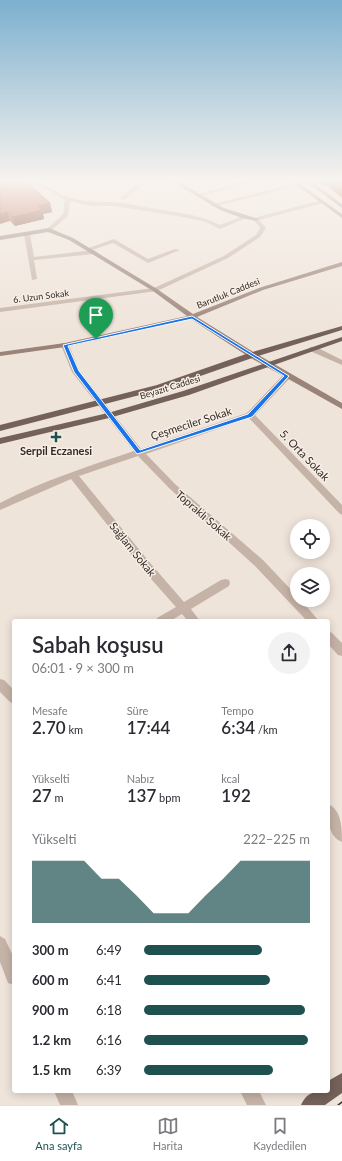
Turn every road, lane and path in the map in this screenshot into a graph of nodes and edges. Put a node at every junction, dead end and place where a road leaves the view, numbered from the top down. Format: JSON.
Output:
{"nodes":[{"id":1,"x":46,"y":231,"type":"edge"},
{"id":2,"x":50,"y":231,"type":"edge"},
{"id":3,"x":261,"y":231,"type":"edge"},
{"id":4,"x":27,"y":234,"type":"junction"},
{"id":5,"x":0,"y":238,"type":"edge"},
{"id":6,"x":177,"y":250,"type":"dead end"},
{"id":7,"x":92,"y":251,"type":"junction"},
{"id":8,"x":31,"y":259,"type":"junction"},
{"id":9,"x":342,"y":264,"type":"edge"},
{"id":10,"x":34,"y":279,"type":"dead end"},
{"id":11,"x":155,"y":290,"type":"junction"},
{"id":12,"x":0,"y":310,"type":"edge"},
{"id":13,"x":192,"y":317,"type":"junction"},
{"id":14,"x":342,"y":328,"type":"edge"},
{"id":15,"x":342,"y":339,"type":"edge"},
{"id":16,"x":65,"y":345,"type":"junction"},
{"id":17,"x":313,"y":349,"type":"junction"},
{"id":18,"x":0,"y":354,"type":"edge"},
{"id":19,"x":252,"y":355,"type":"junction"},
{"id":20,"x":342,"y":363,"type":"edge"},
{"id":21,"x":268,"y":365,"type":"junction"},
{"id":22,"x":287,"y":376,"type":"junction"},
{"id":23,"x":101,"y":403,"type":"junction"},
{"id":24,"x":342,"y":406,"type":"edge"},
{"id":25,"x":109,"y":415,"type":"junction"},
{"id":26,"x":250,"y":415,"type":"junction"},
{"id":27,"x":0,"y":428,"type":"edge"},
{"id":28,"x":0,"y":441,"type":"edge"},
{"id":29,"x":139,"y":452,"type":"junction"},
{"id":30,"x":74,"y":475,"type":"junction"},
{"id":31,"x":0,"y":507,"type":"edge"},
{"id":32,"x":342,"y":511,"type":"edge"},
{"id":33,"x":225,"y":583,"type":"dead end"},
{"id":34,"x":185,"y":608,"type":"junction"},
{"id":35,"x":166,"y":619,"type":"edge"},
{"id":36,"x":193,"y":619,"type":"edge"},
{"id":37,"x":312,"y":619,"type":"edge"},
{"id":38,"x":330,"y":638,"type":"edge"},
{"id":39,"x":342,"y":651,"type":"edge"},
{"id":40,"x":0,"y":684,"type":"edge"},
{"id":41,"x":12,"y":696,"type":"edge"},
{"id":42,"x":330,"y":814,"type":"edge"},
{"id":43,"x":342,"y":835,"type":"edge"},
{"id":44,"x":0,"y":944,"type":"edge"},
{"id":45,"x":12,"y":972,"type":"edge"},
{"id":46,"x":342,"y":1082,"type":"edge"},
{"id":47,"x":330,"y":1091,"type":"edge"},
{"id":48,"x":64,"y":1093,"type":"edge"},
{"id":49,"x":250,"y":1093,"type":"edge"},
{"id":50,"x":327,"y":1093,"type":"edge"},
{"id":51,"x":69,"y":1105,"type":"edge"},
{"id":52,"x":257,"y":1105,"type":"edge"},
{"id":53,"x":310,"y":1105,"type":"edge"}],
"edges":[{"from":1,"to":4,"type":"main road"},
{"from":2,"to":7,"type":"main road"},
{"from":3,"to":11,"type":"street","name":"6. Uzun Sokak"},
{"from":4,"to":5,"type":"main road"},
{"from":4,"to":8,"type":"street"},
{"from":6,"to":7,"type":"street"},
{"from":7,"to":8,"type":"street"},
{"from":7,"to":11,"type":"main road"},
{"from":8,"to":10,"type":"street"},
{"from":9,"to":13,"type":"main road","name":"Barutluk Caddesi"},
{"from":11,"to":12,"type":"street","name":"6. Uzun Sokak"},
{"from":11,"to":13,"type":"main road"},
{"from":13,"to":16,"type":"main road","name":"Barutluk Caddesi"},
{"from":13,"to":19,"type":"main road"},
{"from":14,"to":19,"type":"main road","name":"Beyazıt Caddesi"},
{"from":15,"to":17,"type":"main road","name":"Beyazıt Caddesi"},
{"from":16,"to":18,"type":"main road","name":"Barutluk Caddesi"},
{"from":16,"to":23,"type":"street","name":"Topraklı Sokak"},
{"from":17,"to":20,"type":"street"},
{"from":17,"to":21,"type":"main road","name":"Beyazıt Caddesi"},
{"from":19,"to":21,"type":"main road"},
{"from":19,"to":23,"type":"main road","name":"Beyazıt Caddesi"},
{"from":21,"to":22,"type":"main road"},
{"from":21,"to":25,"type":"main road","name":"Beyazıt Caddesi"},
{"from":22,"to":24,"type":"main road"},
{"from":22,"to":26,"type":"street","name":"Çeşmeciler Sokak"},
{"from":23,"to":25,"type":"street","name":"Topraklı Sokak"},
{"from":23,"to":27,"type":"main road","name":"Beyazıt Caddesi"},
{"from":25,"to":28,"type":"main road","name":"Beyazıt Caddesi"},
{"from":25,"to":29,"type":"street","name":"Topraklı Sokak"},
{"from":26,"to":29,"type":"street","name":"Çeşmeciler Sokak"},
{"from":26,"to":32,"type":"street","name":"5. Orta Sokak"},
{"from":29,"to":30,"type":"street","name":"Çeşmeciler Sokak"},
{"from":29,"to":37,"type":"street","name":"Topraklı Sokak"},
{"from":30,"to":31,"type":"street","name":"Çeşmeciler Sokak"},
{"from":30,"to":34,"type":"street","name":"Sağlam Sokak"},
{"from":33,"to":34,"type":"street"},
{"from":34,"to":35,"type":"street"},
{"from":34,"to":36,"type":"street","name":"Sağlam Sokak"},
{"from":38,"to":39,"type":"street"},
{"from":40,"to":41,"type":"street"},
{"from":42,"to":43,"type":"street"},
{"from":44,"to":45,"type":"street"},
{"from":46,"to":47,"type":"main road"},
{"from":48,"to":51,"type":"street"},
{"from":49,"to":52,"type":"street"},
{"from":50,"to":53,"type":"main road"}]}
